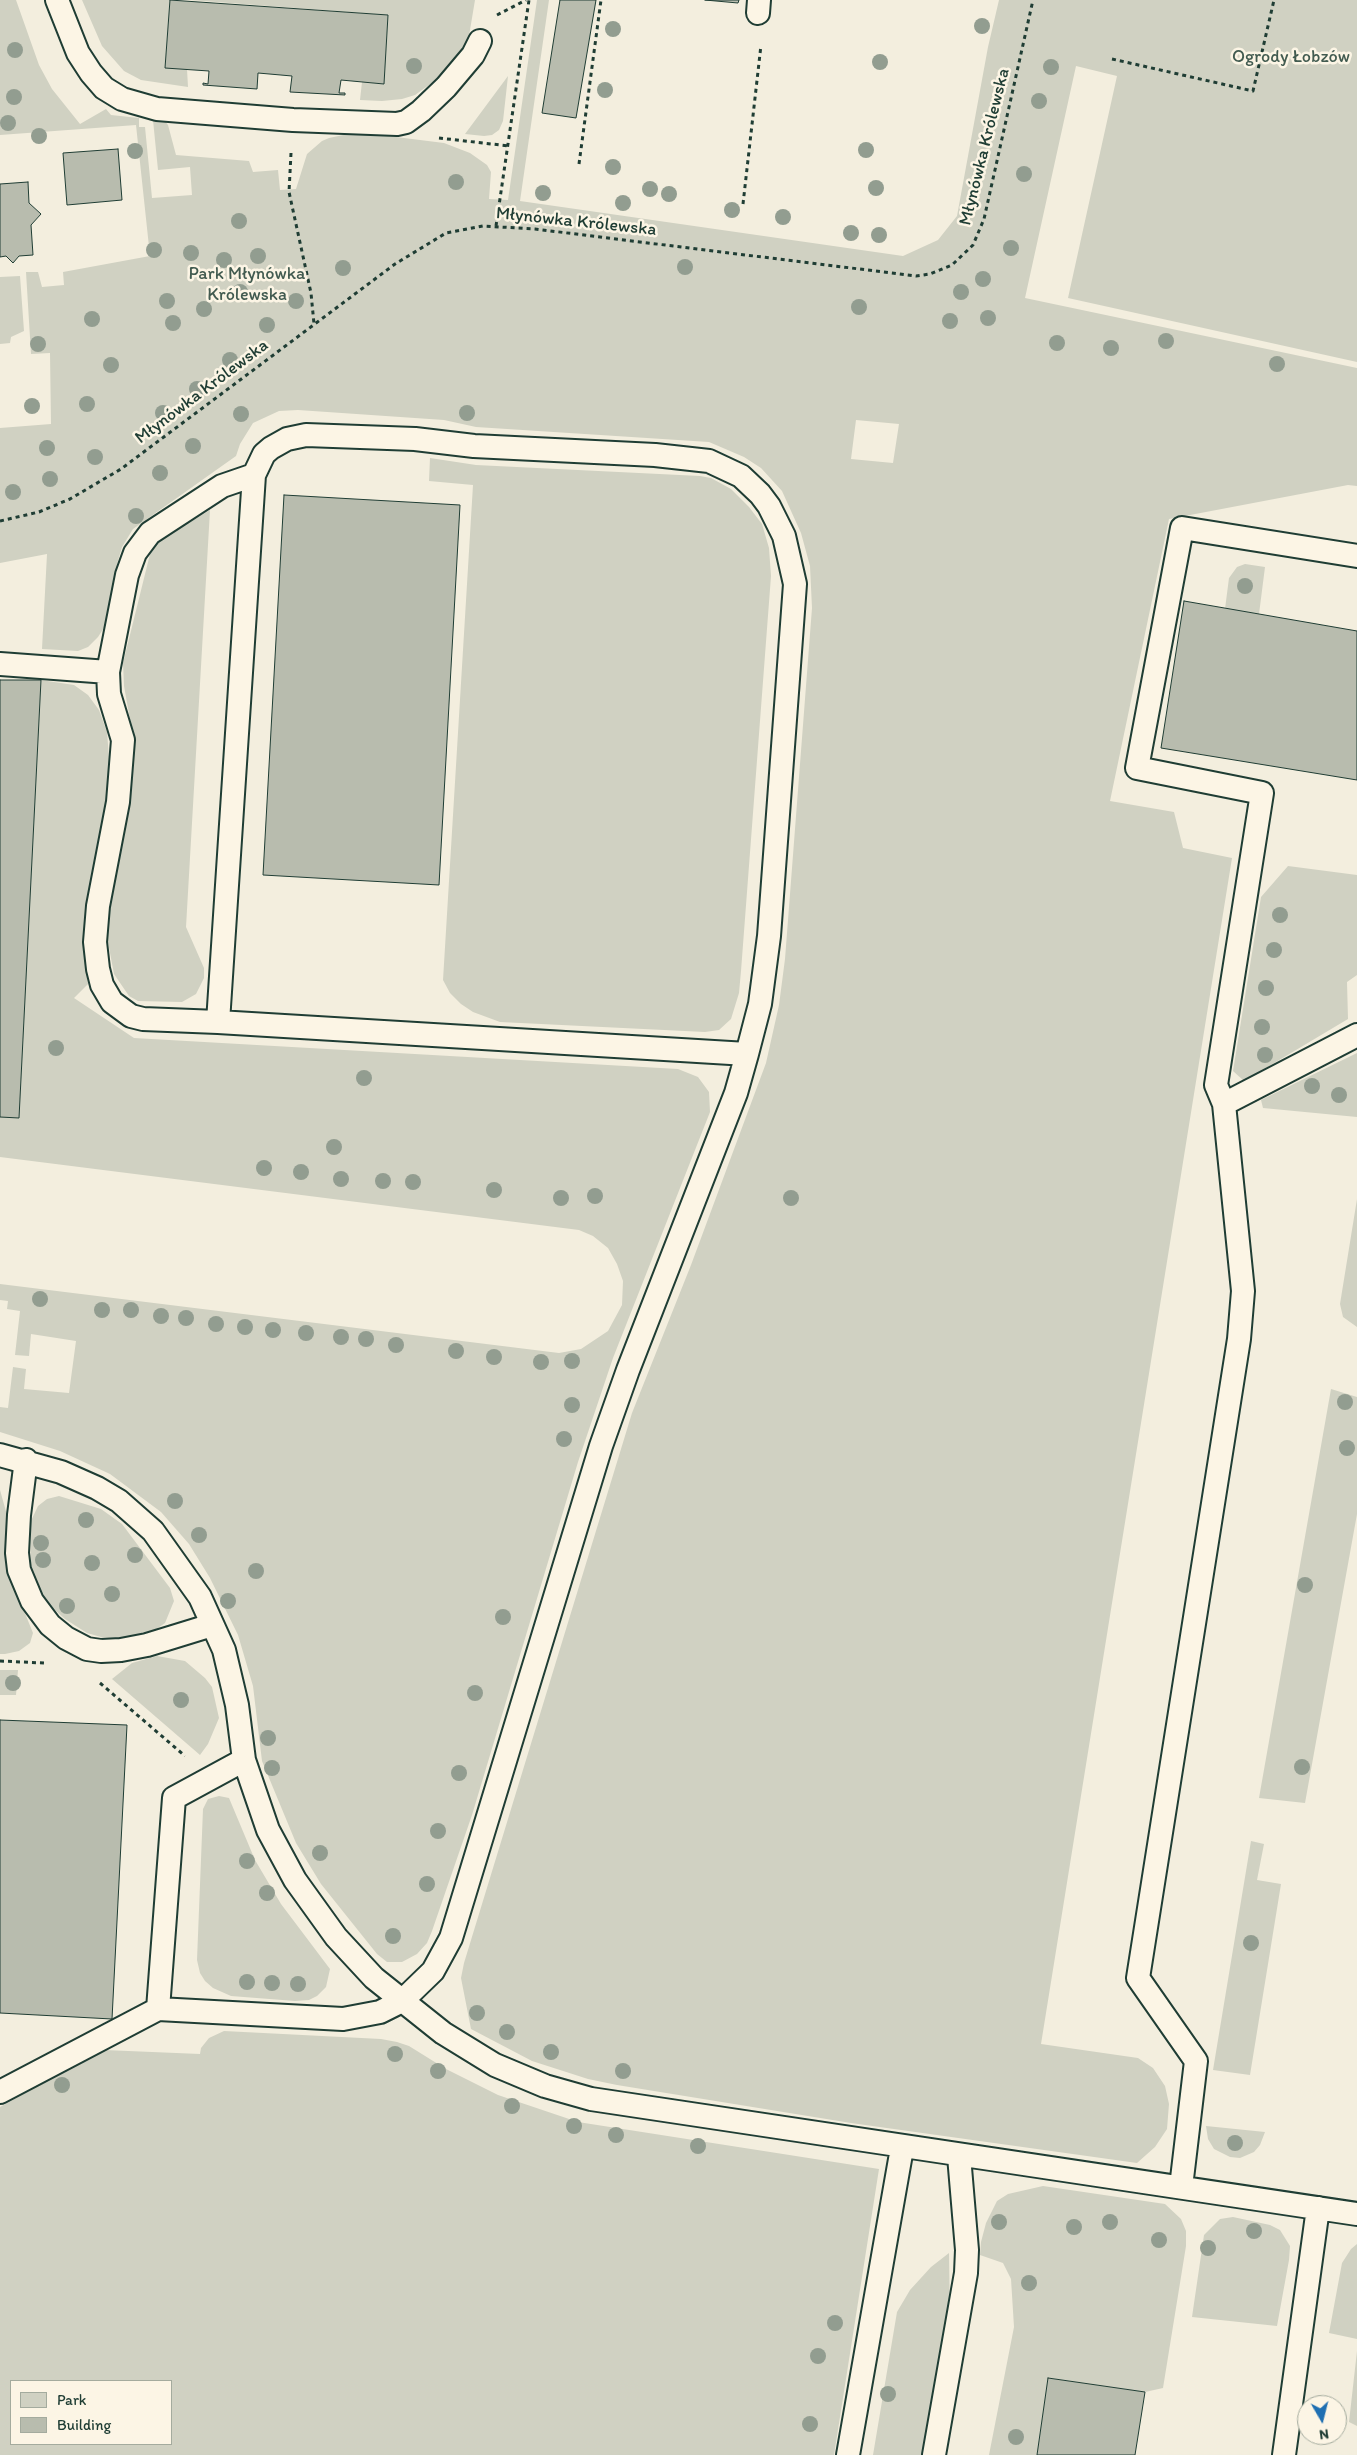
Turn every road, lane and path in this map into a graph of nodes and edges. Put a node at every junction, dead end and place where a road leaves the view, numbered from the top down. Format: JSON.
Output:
{"nodes":[{"id":1,"x":57,"y":0,"type":"edge"},
{"id":2,"x":527,"y":0,"type":"edge"},
{"id":3,"x":602,"y":0,"type":"edge"},
{"id":4,"x":1033,"y":0,"type":"edge"},
{"id":5,"x":1274,"y":0,"type":"edge"},
{"id":6,"x":759,"y":6,"type":"edge"},
{"id":7,"x":494,"y":16,"type":"dead end"},
{"id":8,"x":480,"y":41,"type":"dead end"},
{"id":9,"x":1112,"y":59,"type":"dead end"},
{"id":10,"x":293,"y":120,"type":"junction"},
{"id":11,"x":406,"y":122,"type":"junction"},
{"id":12,"x":509,"y":146,"type":"junction"},
{"id":13,"x":579,"y":164,"type":"dead end"},
{"id":14,"x":743,"y":204,"type":"dead end"},
{"id":15,"x":496,"y":226,"type":"junction"},
{"id":16,"x":314,"y":325,"type":"junction"},
{"id":17,"x":254,"y":476,"type":"junction"},
{"id":18,"x":0,"y":521,"type":"edge"},
{"id":19,"x":1357,"y":556,"type":"edge"},
{"id":20,"x":0,"y":664,"type":"edge"},
{"id":21,"x":108,"y":672,"type":"junction"},
{"id":22,"x":218,"y":1022,"type":"junction"},
{"id":23,"x":1357,"y":1035,"type":"edge"},
{"id":24,"x":747,"y":1054,"type":"junction"},
{"id":25,"x":1224,"y":1104,"type":"junction"},
{"id":26,"x":0,"y":1455,"type":"edge"},
{"id":27,"x":26,"y":1460,"type":"junction"},
{"id":28,"x":212,"y":1625,"type":"junction"},
{"id":29,"x":0,"y":1661,"type":"edge"},
{"id":30,"x":49,"y":1663,"type":"dead end"},
{"id":31,"x":93,"y":1677,"type":"dead end"},
{"id":32,"x":244,"y":1760,"type":"junction"},
{"id":33,"x":210,"y":1777,"type":"junction"},
{"id":34,"x":402,"y":2001,"type":"junction"},
{"id":35,"x":158,"y":2009,"type":"junction"},
{"id":36,"x":0,"y":2092,"type":"edge"},
{"id":37,"x":902,"y":2148,"type":"junction"},
{"id":38,"x":959,"y":2156,"type":"junction"},
{"id":39,"x":1181,"y":2187,"type":"junction"},
{"id":40,"x":1318,"y":2208,"type":"junction"},
{"id":41,"x":1357,"y":2214,"type":"edge"},
{"id":42,"x":848,"y":2455,"type":"edge"},
{"id":43,"x":934,"y":2455,"type":"edge"},
{"id":44,"x":1284,"y":2455,"type":"edge"}],
"edges":[{"from":1,"to":10,"type":"lane"},
{"from":2,"to":7,"type":"path"},
{"from":2,"to":12,"type":"path"},
{"from":3,"to":13,"type":"path"},
{"from":4,"to":15,"type":"path","name":"Młynówka Królewska"},
{"from":5,"to":9,"type":"path"},
{"from":6,"to":14,"type":"path"},
{"from":8,"to":11,"type":"lane"},
{"from":10,"to":11,"type":"lane"},
{"from":10,"to":16,"type":"path"},
{"from":11,"to":12,"type":"path"},
{"from":12,"to":15,"type":"path"},
{"from":15,"to":16,"type":"path","name":"Młynówka Królewska"},
{"from":16,"to":18,"type":"path","name":"Młynówka Królewska"},
{"from":17,"to":21,"type":"lane"},
{"from":17,"to":22,"type":"lane"},
{"from":17,"to":24,"type":"lane"},
{"from":19,"to":25,"type":"lane"},
{"from":20,"to":21,"type":"lane"},
{"from":21,"to":22,"type":"lane"},
{"from":22,"to":24,"type":"lane"},
{"from":23,"to":25,"type":"lane"},
{"from":24,"to":34,"type":"lane"},
{"from":25,"to":39,"type":"lane"},
{"from":26,"to":27,"type":"lane"},
{"from":27,"to":28,"type":"lane"},
{"from":27,"to":28,"type":"lane"},
{"from":28,"to":32,"type":"lane"},
{"from":29,"to":30,"type":"path"},
{"from":31,"to":33,"type":"path"},
{"from":32,"to":33,"type":"lane"},
{"from":32,"to":34,"type":"lane"},
{"from":33,"to":35,"type":"lane"},
{"from":34,"to":35,"type":"lane"},
{"from":34,"to":37,"type":"lane"},
{"from":35,"to":36,"type":"lane"},
{"from":37,"to":38,"type":"lane"},
{"from":37,"to":42,"type":"lane"},
{"from":38,"to":39,"type":"lane"},
{"from":38,"to":43,"type":"lane"},
{"from":39,"to":40,"type":"lane"},
{"from":40,"to":41,"type":"lane"},
{"from":40,"to":44,"type":"lane"}]}
